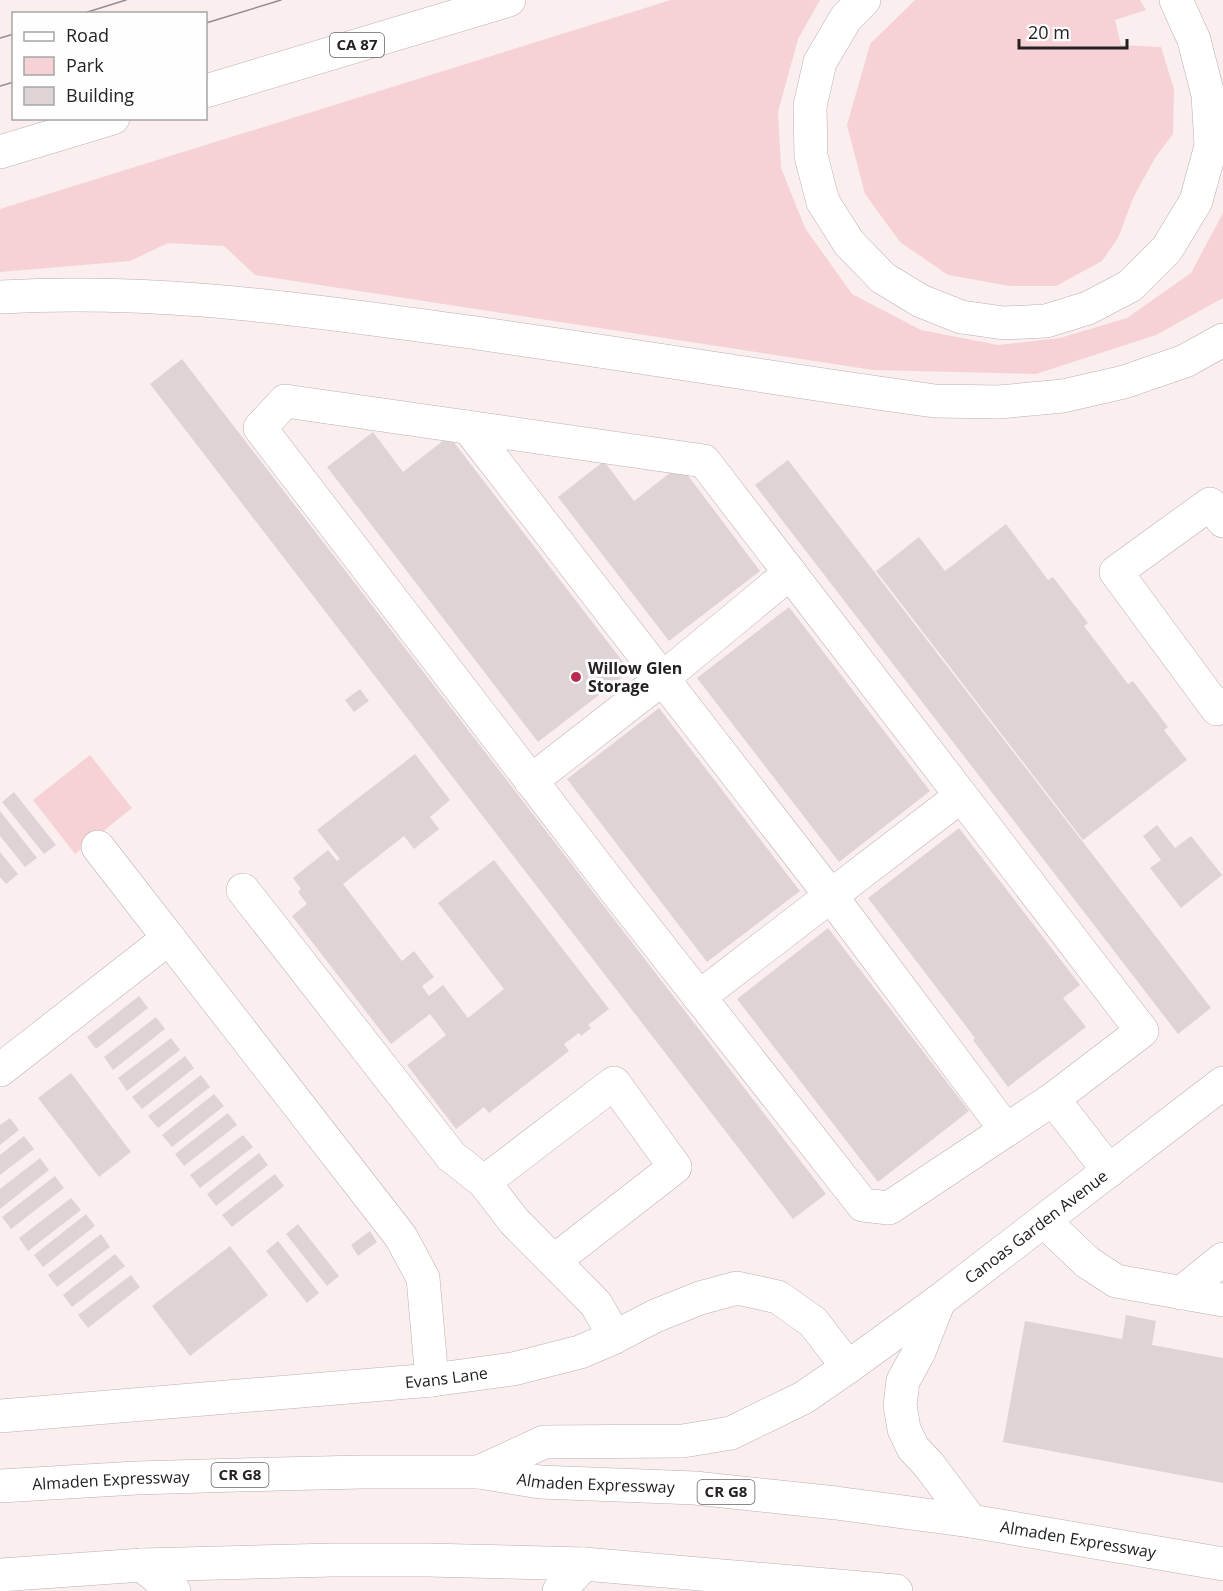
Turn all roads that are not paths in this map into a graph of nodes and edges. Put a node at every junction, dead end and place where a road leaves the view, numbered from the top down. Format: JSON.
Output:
{"nodes":[{"id":1,"x":508,"y":0,"type":"edge"},
{"id":2,"x":864,"y":0,"type":"edge"},
{"id":3,"x":1176,"y":0,"type":"edge"},
{"id":4,"x":207,"y":91,"type":"edge"},
{"id":5,"x":106,"y":120,"type":"edge"},
{"id":6,"x":0,"y":152,"type":"edge"},
{"id":7,"x":0,"y":297,"type":"edge"},
{"id":8,"x":1223,"y":340,"type":"edge"},
{"id":9,"x":468,"y":427,"type":"junction"},
{"id":10,"x":1223,"y":521,"type":"edge"},
{"id":11,"x":790,"y":573,"type":"junction"},
{"id":12,"x":663,"y":678,"type":"junction"},
{"id":13,"x":1223,"y":704,"type":"edge"},
{"id":14,"x":531,"y":781,"type":"junction"},
{"id":15,"x":961,"y":796,"type":"junction"},
{"id":16,"x":98,"y":847,"type":"dead end"},
{"id":17,"x":243,"y":890,"type":"dead end"},
{"id":18,"x":831,"y":896,"type":"junction"},
{"id":19,"x":169,"y":938,"type":"junction"},
{"id":20,"x":699,"y":996,"type":"junction"},
{"id":21,"x":0,"y":1070,"type":"edge"},
{"id":22,"x":1223,"y":1083,"type":"edge"},
{"id":23,"x":1053,"y":1099,"type":"junction"},
{"id":24,"x":1006,"y":1130,"type":"junction"},
{"id":25,"x":1109,"y":1171,"type":"junction"},
{"id":26,"x":484,"y":1182,"type":"junction"},
{"id":27,"x":1044,"y":1221,"type":"junction"},
{"id":28,"x":1223,"y":1259,"type":"edge"},
{"id":29,"x":554,"y":1262,"type":"junction"},
{"id":30,"x":1181,"y":1293,"type":"junction"},
{"id":31,"x":1223,"y":1300,"type":"edge"},
{"id":32,"x":939,"y":1301,"type":"junction"},
{"id":33,"x":615,"y":1337,"type":"junction"},
{"id":34,"x":848,"y":1367,"type":"junction"},
{"id":35,"x":432,"y":1380,"type":"junction"},
{"id":36,"x":0,"y":1416,"type":"edge"},
{"id":37,"x":479,"y":1472,"type":"junction"},
{"id":38,"x":0,"y":1486,"type":"edge"},
{"id":39,"x":971,"y":1521,"type":"junction"},
{"id":40,"x":584,"y":1563,"type":"junction"},
{"id":41,"x":1223,"y":1564,"type":"edge"},
{"id":42,"x":142,"y":1565,"type":"junction"},
{"id":43,"x":0,"y":1575,"type":"edge"},
{"id":44,"x":174,"y":1591,"type":"edge"},
{"id":45,"x":559,"y":1591,"type":"edge"},
{"id":46,"x":896,"y":1591,"type":"edge"}],
"edges":[{"from":1,"to":4,"type":"main road","number":"CA 87"},
{"from":2,"to":3,"type":"main road"},
{"from":5,"to":6,"type":"main road"},
{"from":7,"to":8,"type":"main road"},
{"from":9,"to":11,"type":"main road"},
{"from":9,"to":12,"type":"main road"},
{"from":9,"to":14,"type":"main road"},
{"from":10,"to":13,"type":"main road"},
{"from":11,"to":12,"type":"main road"},
{"from":11,"to":15,"type":"main road"},
{"from":12,"to":14,"type":"main road"},
{"from":12,"to":18,"type":"main road"},
{"from":14,"to":20,"type":"main road"},
{"from":15,"to":18,"type":"main road"},
{"from":15,"to":23,"type":"main road"},
{"from":16,"to":19,"type":"main road"},
{"from":17,"to":26,"type":"main road"},
{"from":18,"to":20,"type":"main road"},
{"from":18,"to":24,"type":"main road"},
{"from":19,"to":21,"type":"main road"},
{"from":19,"to":35,"type":"main road"},
{"from":20,"to":24,"type":"main road"},
{"from":22,"to":25,"type":"main road","name":"Canoas Garden Avenue"},
{"from":23,"to":24,"type":"main road"},
{"from":23,"to":25,"type":"main road"},
{"from":25,"to":27,"type":"main road","name":"Canoas Garden Avenue"},
{"from":26,"to":29,"type":"main road"},
{"from":26,"to":29,"type":"main road"},
{"from":27,"to":30,"type":"main road"},
{"from":27,"to":32,"type":"main road","name":"Canoas Garden Avenue"},
{"from":28,"to":30,"type":"main road"},
{"from":29,"to":33,"type":"main road"},
{"from":30,"to":31,"type":"main road"},
{"from":32,"to":34,"type":"main road","name":"Canoas Garden Avenue"},
{"from":32,"to":39,"type":"main road"},
{"from":33,"to":34,"type":"main road","name":"Evans Lane"},
{"from":33,"to":35,"type":"main road","name":"Evans Lane"},
{"from":34,"to":37,"type":"main road","name":"Canoas Garden Avenue"},
{"from":35,"to":36,"type":"main road","name":"Evans Lane"},
{"from":37,"to":38,"type":"main road","name":"Almaden Expressway","number":"CR G8"},
{"from":37,"to":39,"type":"main road","name":"Almaden Expressway","number":"CR G8"},
{"from":39,"to":41,"type":"main road","name":"Almaden Expressway","number":"CR G8"},
{"from":40,"to":42,"type":"main road"},
{"from":40,"to":45,"type":"main road"},
{"from":40,"to":46,"type":"main road"},
{"from":42,"to":43,"type":"main road"},
{"from":42,"to":44,"type":"main road"}]}
